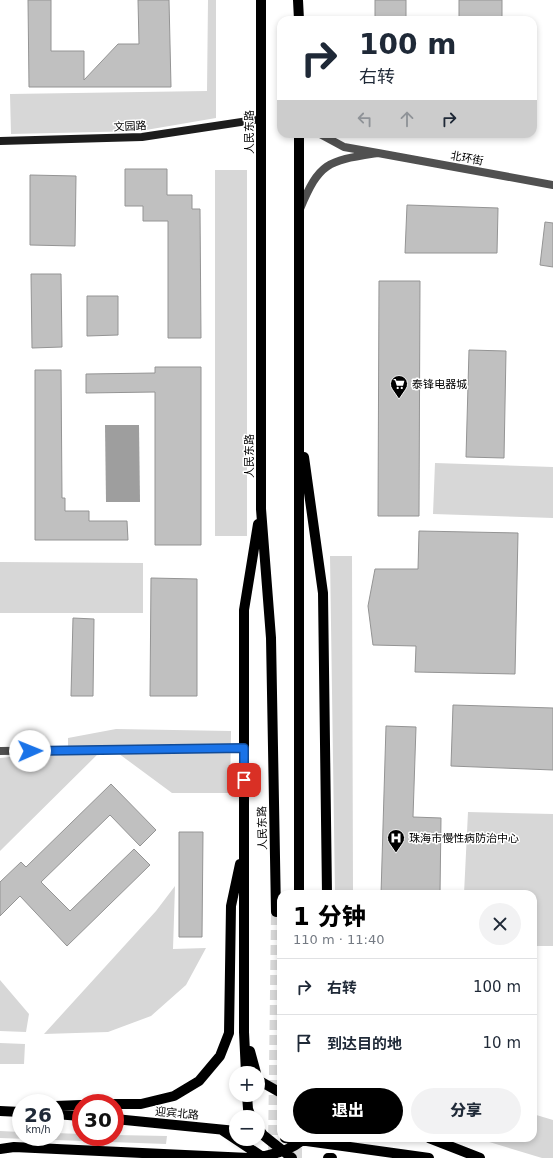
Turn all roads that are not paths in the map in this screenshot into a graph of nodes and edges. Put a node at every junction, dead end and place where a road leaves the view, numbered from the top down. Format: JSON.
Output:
{"nodes":[{"id":1,"x":262,"y":0,"type":"edge"},
{"id":2,"x":298,"y":0,"type":"edge"},
{"id":3,"x":299,"y":16,"type":"edge"},
{"id":4,"x":261,"y":119,"type":"junction"},
{"id":5,"x":299,"y":138,"type":"edge"},
{"id":6,"x":327,"y":138,"type":"edge"},
{"id":7,"x":0,"y":141,"type":"edge"},
{"id":8,"x":378,"y":153,"type":"junction"},
{"id":9,"x":553,"y":185,"type":"edge"},
{"id":10,"x":299,"y":210,"type":"junction"},
{"id":11,"x":299,"y":423,"type":"junction"},
{"id":12,"x":261,"y":509,"type":"junction"},
{"id":13,"x":244,"y":748,"type":"junction"},
{"id":14,"x":0,"y":751,"type":"edge"},
{"id":15,"x":245,"y":844,"type":"junction"},
{"id":16,"x":299,"y":890,"type":"edge"},
{"id":17,"x":327,"y":890,"type":"edge"},
{"id":18,"x":276,"y":912,"type":"tunnel mouth"},
{"id":19,"x":244,"y":1032,"type":"junction"},
{"id":20,"x":246,"y":1066,"type":"edge"},
{"id":21,"x":254,"y":1066,"type":"edge"},
{"id":22,"x":265,"y":1084,"type":"edge"},
{"id":23,"x":277,"y":1091,"type":"edge"},
{"id":24,"x":124,"y":1104,"type":"edge"},
{"id":25,"x":0,"y":1106,"type":"edge"},
{"id":26,"x":12,"y":1106,"type":"edge"},
{"id":27,"x":0,"y":1111,"type":"edge"},
{"id":28,"x":12,"y":1112,"type":"edge"},
{"id":29,"x":124,"y":1120,"type":"edge"},
{"id":30,"x":219,"y":1128,"type":"junction"},
{"id":31,"x":229,"y":1130,"type":"edge"},
{"id":32,"x":265,"y":1133,"type":"edge"},
{"id":33,"x":265,"y":1136,"type":"edge"},
{"id":34,"x":277,"y":1136,"type":"edge"},
{"id":35,"x":298,"y":1142,"type":"edge"},
{"id":36,"x":323,"y":1142,"type":"edge"},
{"id":37,"x":439,"y":1142,"type":"edge"},
{"id":38,"x":0,"y":1149,"type":"edge"},
{"id":39,"x":283,"y":1150,"type":"junction"},
{"id":40,"x":264,"y":1157,"type":"edge"},
{"id":41,"x":292,"y":1158,"type":"edge"},
{"id":42,"x":328,"y":1158,"type":"edge"},
{"id":43,"x":332,"y":1158,"type":"edge"},
{"id":44,"x":429,"y":1158,"type":"edge"},
{"id":45,"x":480,"y":1158,"type":"edge"}],
"edges":[{"from":1,"to":4,"type":"main road","name":"人民东路"},
{"from":2,"to":3,"type":"main road"},
{"from":4,"to":7,"type":"street","name":"文园路"},
{"from":4,"to":12,"type":"main road","name":"人民东路"},
{"from":5,"to":10,"type":"main road"},
{"from":6,"to":8,"type":"street","name":"北环街"},
{"from":8,"to":9,"type":"street","name":"北环街"},
{"from":8,"to":10,"type":"street","name":"北环街"},
{"from":10,"to":11,"type":"main road"},
{"from":11,"to":16,"type":"main road"},
{"from":11,"to":17,"type":"main road"},
{"from":12,"to":13,"type":"main road"},
{"from":12,"to":18,"type":"main road","name":"人民东路"},
{"from":13,"to":14,"type":"street"},
{"from":13,"to":15,"type":"main road"},
{"from":15,"to":19,"type":"main road"},
{"from":15,"to":24,"type":"main road"},
{"from":19,"to":20,"type":"main road"},
{"from":19,"to":21,"type":"main road"},
{"from":22,"to":23,"type":"main road"},
{"from":25,"to":26,"type":"main road"},
{"from":27,"to":28,"type":"main road"},
{"from":29,"to":30,"type":"main road","name":"迎宾北路"},
{"from":30,"to":31,"type":"main road","name":"迎宾北路"},
{"from":30,"to":40,"type":"main road"},
{"from":32,"to":34,"type":"main road"},
{"from":33,"to":39,"type":"main road"},
{"from":35,"to":39,"type":"main road"},
{"from":36,"to":44,"type":"main road"},
{"from":37,"to":45,"type":"main road"},
{"from":38,"to":40,"type":"main road"},
{"from":39,"to":40,"type":"main road"},
{"from":39,"to":41,"type":"main road"},
{"from":42,"to":43,"type":"main road"}]}
